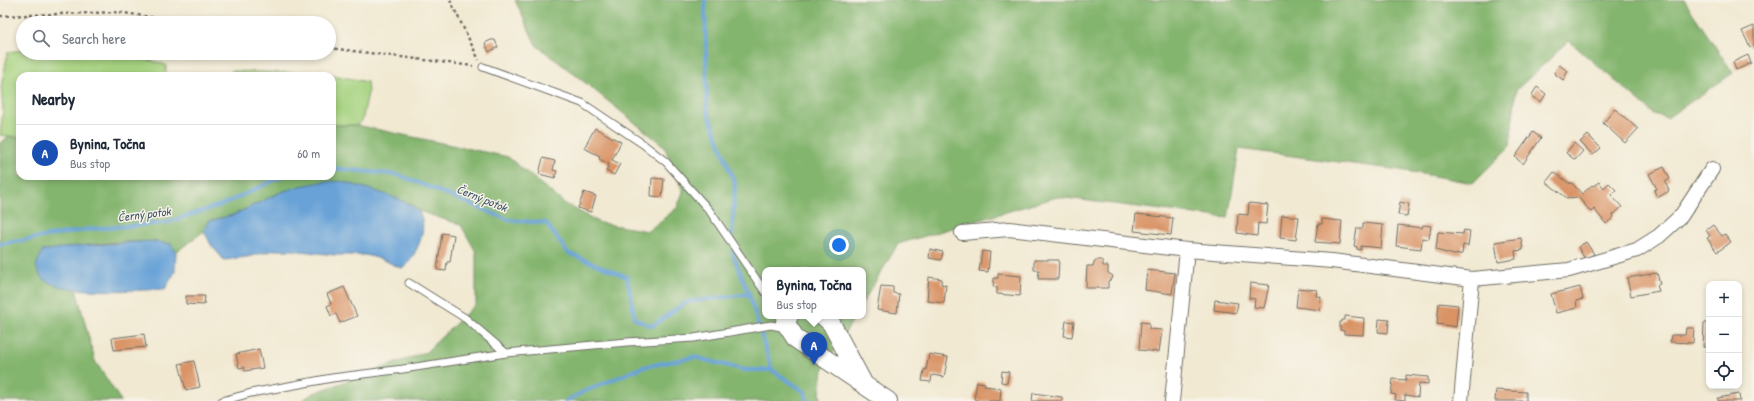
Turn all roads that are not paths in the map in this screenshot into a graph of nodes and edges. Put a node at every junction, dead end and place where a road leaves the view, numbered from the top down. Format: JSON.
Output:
{"nodes":[{"id":1,"x":483,"y":67,"type":"road end"},
{"id":2,"x":1712,"y":169,"type":"dead end"},
{"id":3,"x":962,"y":233,"type":"dead end"},
{"id":4,"x":1187,"y":250,"type":"junction"},
{"id":5,"x":1472,"y":279,"type":"junction"},
{"id":6,"x":409,"y":283,"type":"dead end"},
{"id":7,"x":762,"y":288,"type":"edge"},
{"id":8,"x":826,"y":319,"type":"edge"},
{"id":9,"x":786,"y":321,"type":"edge"},
{"id":10,"x":506,"y":353,"type":"junction"},
{"id":11,"x":864,"y":386,"type":"junction"},
{"id":12,"x":222,"y":401,"type":"edge"},
{"id":13,"x":888,"y":401,"type":"edge"},
{"id":14,"x":1172,"y":401,"type":"edge"},
{"id":15,"x":1461,"y":401,"type":"edge"}],
"edges":[{"from":1,"to":7,"type":"lane"},
{"from":2,"to":5,"type":"street"},
{"from":3,"to":4,"type":"street"},
{"from":4,"to":5,"type":"street"},
{"from":4,"to":14,"type":"street"},
{"from":5,"to":15,"type":"street"},
{"from":6,"to":10,"type":"lane"},
{"from":8,"to":11,"type":"street"},
{"from":9,"to":10,"type":"lane"},
{"from":9,"to":11,"type":"street"},
{"from":10,"to":12,"type":"lane"},
{"from":11,"to":13,"type":"street"}]}
